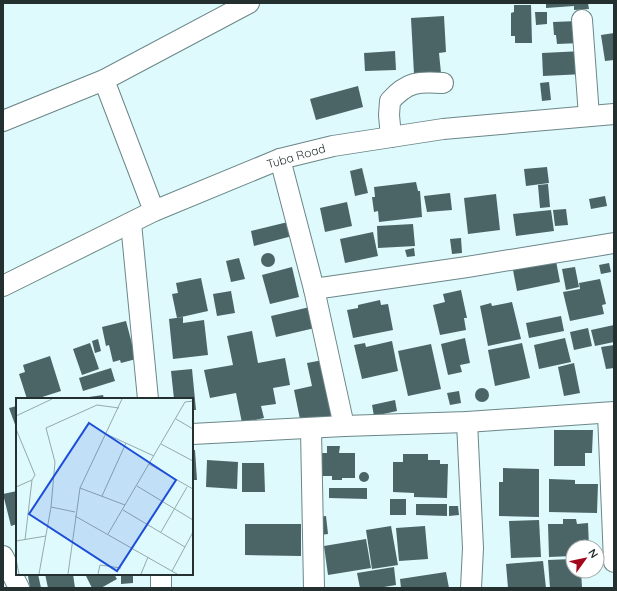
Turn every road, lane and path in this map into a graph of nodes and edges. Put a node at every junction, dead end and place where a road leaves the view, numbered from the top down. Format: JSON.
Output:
{"nodes":[{"id":1,"x":249,"y":3,"type":"edge"},
{"id":2,"x":582,"y":20,"type":"dead end"},
{"id":3,"x":104,"y":80,"type":"junction"},
{"id":4,"x":443,"y":83,"type":"dead end"},
{"id":5,"x":614,"y":114,"type":"edge"},
{"id":6,"x":589,"y":116,"type":"junction"},
{"id":7,"x":3,"y":121,"type":"edge"},
{"id":8,"x":391,"y":137,"type":"junction"},
{"id":9,"x":280,"y":159,"type":"junction"},
{"id":10,"x":154,"y":211,"type":"junction"},
{"id":11,"x":131,"y":223,"type":"junction"},
{"id":12,"x":614,"y":243,"type":"edge"},
{"id":13,"x":3,"y":286,"type":"edge"},
{"id":14,"x":314,"y":289,"type":"junction"},
{"id":15,"x":148,"y":398,"type":"edge"},
{"id":16,"x":611,"y":413,"type":"edge"},
{"id":17,"x":467,"y":422,"type":"junction"},
{"id":18,"x":344,"y":426,"type":"junction"},
{"id":19,"x":310,"y":429,"type":"junction"},
{"id":20,"x":193,"y":434,"type":"edge"},
{"id":21,"x":3,"y":556,"type":"edge"},
{"id":22,"x":614,"y":562,"type":"edge"},
{"id":23,"x":161,"y":575,"type":"edge"},
{"id":24,"x":19,"y":588,"type":"edge"},
{"id":25,"x":161,"y":588,"type":"edge"},
{"id":26,"x":314,"y":588,"type":"edge"},
{"id":27,"x":471,"y":588,"type":"edge"}],
"edges":[{"from":1,"to":3,"type":"street"},
{"from":2,"to":6,"type":"street"},
{"from":3,"to":7,"type":"street"},
{"from":3,"to":10,"type":"street"},
{"from":4,"to":8,"type":"street"},
{"from":5,"to":6,"type":"street","name":"Tuba Road"},
{"from":6,"to":8,"type":"street","name":"Tuba Road"},
{"from":8,"to":9,"type":"street","name":"Tuba Road"},
{"from":9,"to":10,"type":"street","name":"Tuba Road"},
{"from":9,"to":14,"type":"street"},
{"from":10,"to":11,"type":"street","name":"Tuba Road"},
{"from":11,"to":13,"type":"street","name":"Tuba Road"},
{"from":11,"to":15,"type":"street"},
{"from":12,"to":14,"type":"street"},
{"from":14,"to":18,"type":"street"},
{"from":16,"to":17,"type":"street"},
{"from":16,"to":22,"type":"street"},
{"from":17,"to":18,"type":"street"},
{"from":17,"to":27,"type":"street"},
{"from":18,"to":19,"type":"street"},
{"from":19,"to":20,"type":"street"},
{"from":19,"to":26,"type":"street"},
{"from":21,"to":24,"type":"street"},
{"from":23,"to":25,"type":"street"}]}
